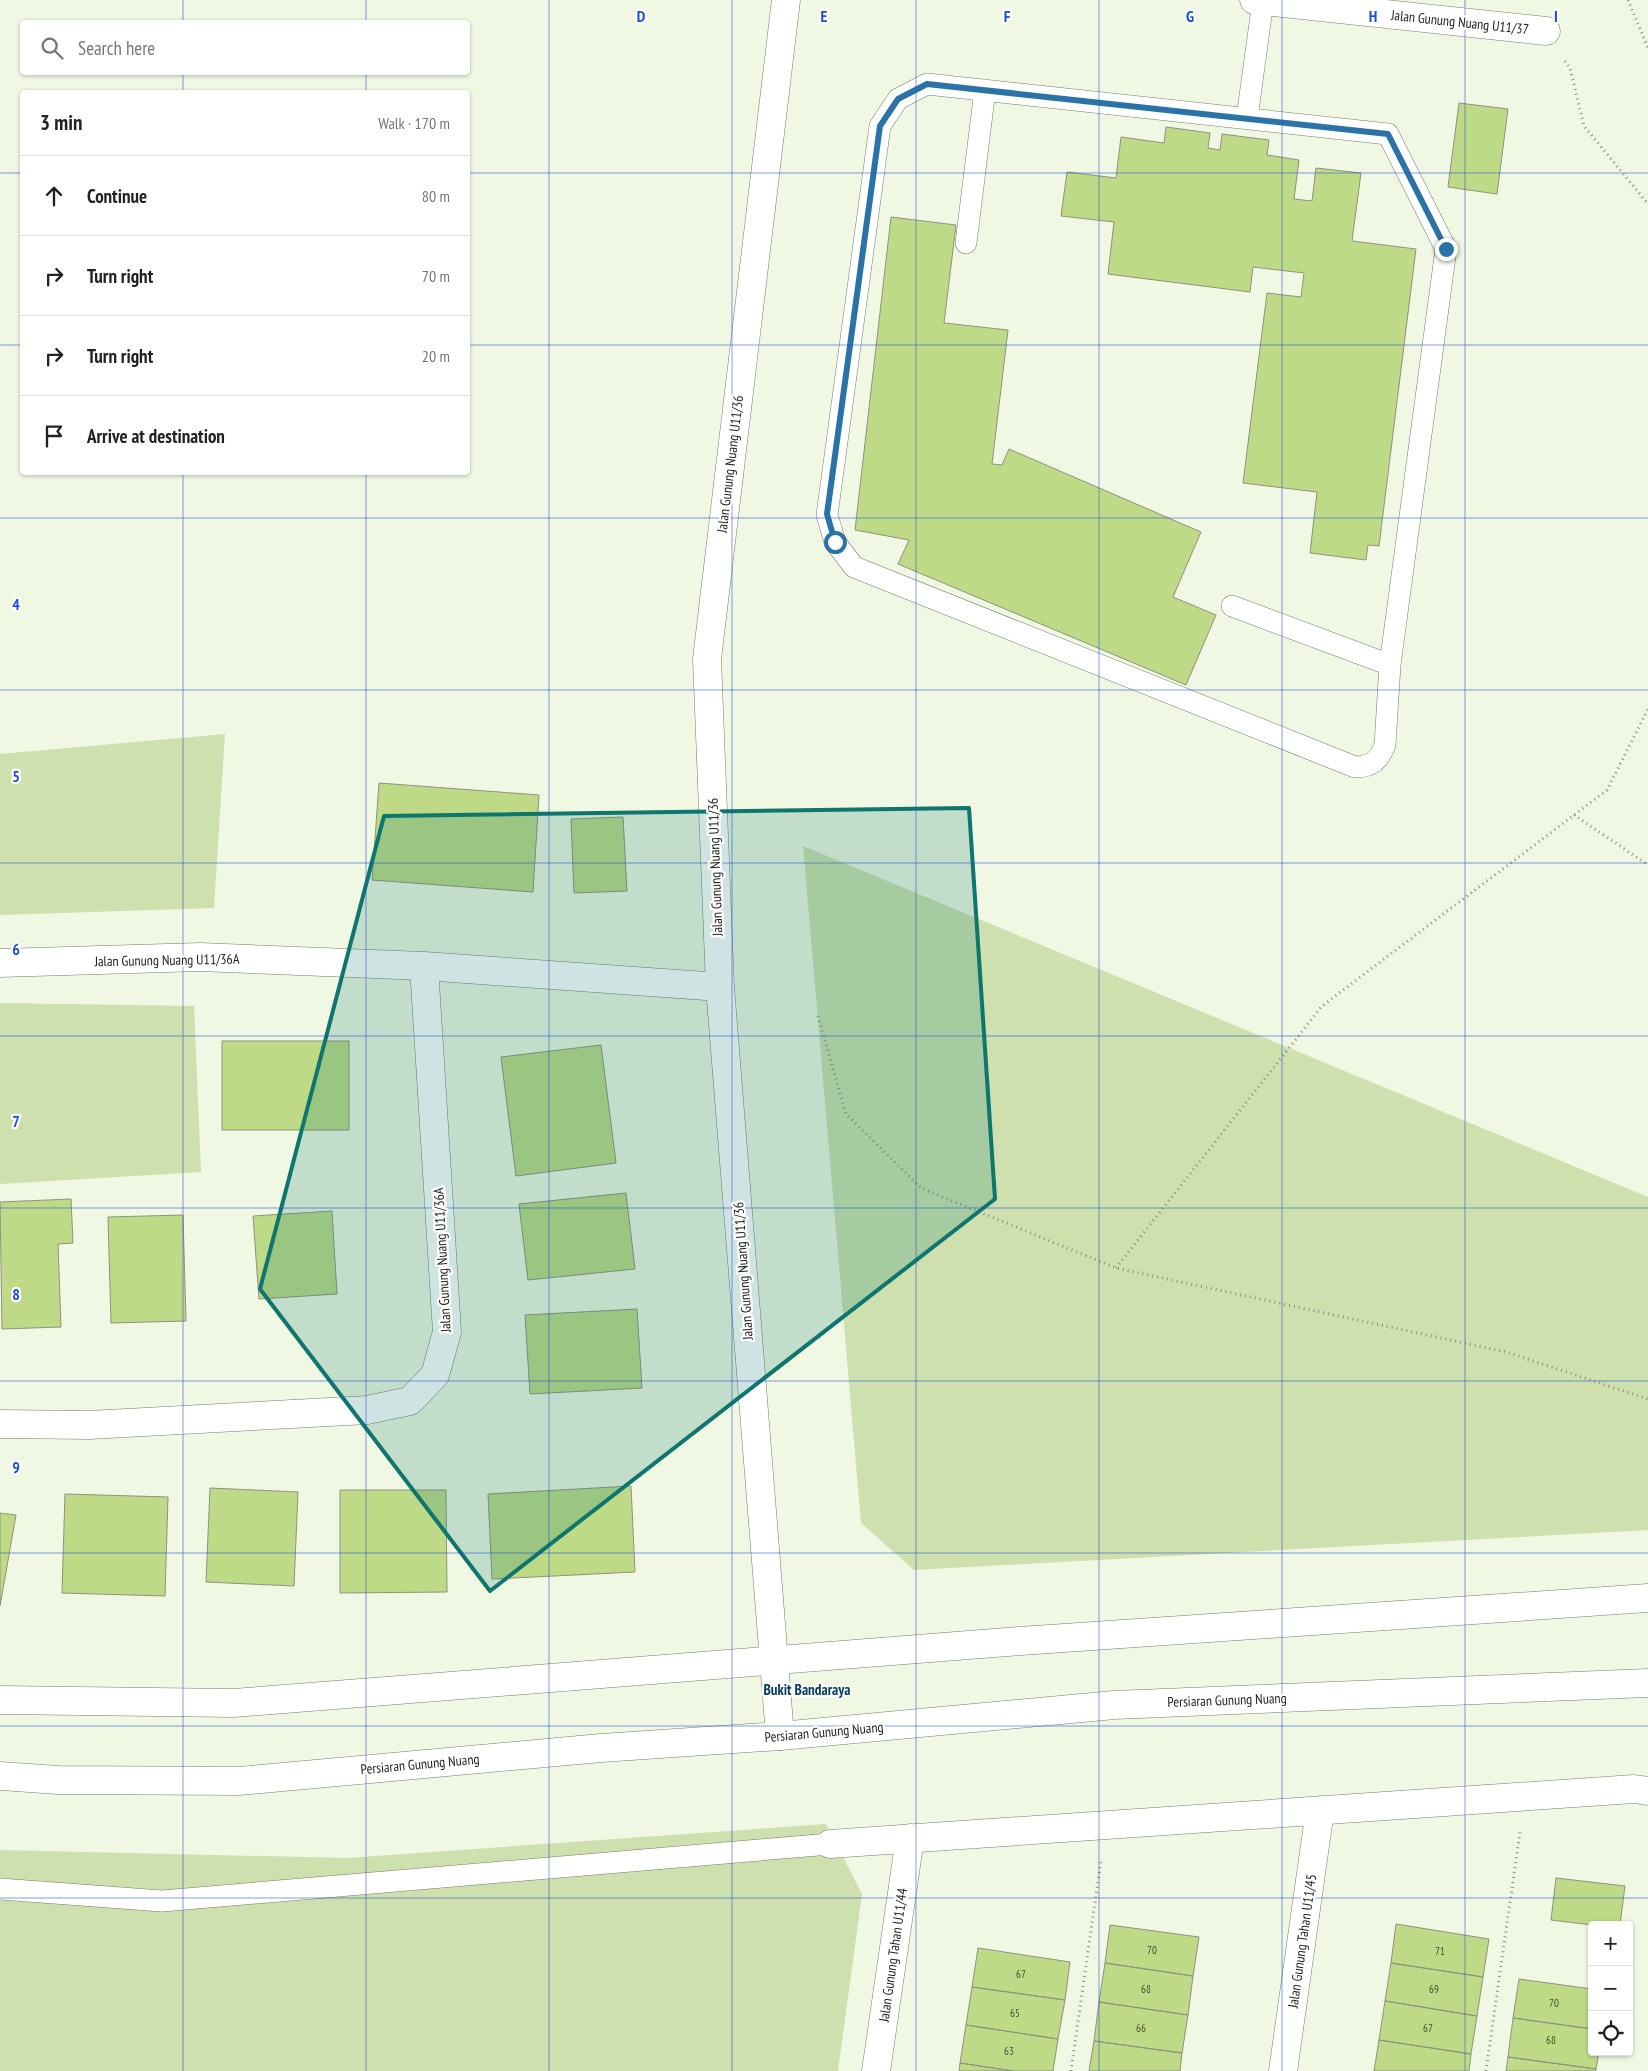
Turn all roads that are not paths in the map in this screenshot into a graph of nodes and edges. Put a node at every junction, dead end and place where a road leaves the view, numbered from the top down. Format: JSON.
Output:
{"nodes":[{"id":1,"x":786,"y":0,"type":"edge"},
{"id":2,"x":1258,"y":0,"type":"edge"},
{"id":3,"x":1546,"y":31,"type":"road end"},
{"id":4,"x":985,"y":90,"type":"junction"},
{"id":5,"x":1247,"y":118,"type":"junction"},
{"id":6,"x":966,"y":244,"type":"dead end"},
{"id":7,"x":1232,"y":606,"type":"dead end"},
{"id":8,"x":1390,"y":665,"type":"junction"},
{"id":9,"x":0,"y":963,"type":"edge"},
{"id":10,"x":424,"y":966,"type":"junction"},
{"id":11,"x":720,"y":987,"type":"junction"},
{"id":12,"x":0,"y":1424,"type":"edge"},
{"id":13,"x":1648,"y":1598,"type":"edge"},
{"id":14,"x":773,"y":1661,"type":"junction"},
{"id":15,"x":1648,"y":1683,"type":"edge"},
{"id":16,"x":0,"y":1700,"type":"edge"},
{"id":17,"x":780,"y":1736,"type":"junction"},
{"id":18,"x":0,"y":1776,"type":"edge"},
{"id":19,"x":1648,"y":1791,"type":"edge"},
{"id":20,"x":1320,"y":1810,"type":"junction"},
{"id":21,"x":910,"y":1838,"type":"junction"},
{"id":22,"x":830,"y":1844,"type":"joint"},
{"id":23,"x":0,"y":1889,"type":"edge"},
{"id":24,"x":876,"y":2071,"type":"edge"},
{"id":25,"x":1283,"y":2071,"type":"edge"}],
"edges":[{"from":1,"to":11,"type":"street","name":"Jalan Gunung Nuang U11/36"},
{"from":2,"to":3,"type":"street","name":"Jalan Gunung Nuang U11/37"},
{"from":2,"to":5,"type":"lane"},
{"from":4,"to":5,"type":"lane"},
{"from":4,"to":6,"type":"lane"},
{"from":4,"to":8,"type":"lane"},
{"from":5,"to":8,"type":"lane"},
{"from":7,"to":8,"type":"lane"},
{"from":9,"to":10,"type":"street","name":"Jalan Gunung Nuang U11/36A"},
{"from":10,"to":11,"type":"street","name":"Jalan Gunung Nuang U11/36A"},
{"from":10,"to":12,"type":"street","name":"Jalan Gunung Nuang U11/36A"},
{"from":11,"to":14,"type":"street","name":"Jalan Gunung Nuang U11/36"},
{"from":13,"to":14,"type":"street"},
{"from":14,"to":16,"type":"street"},
{"from":14,"to":17,"type":"street","name":"Jalan Gunung Nuang U11/36"},
{"from":15,"to":17,"type":"street","name":"Persiaran Gunung Nuang"},
{"from":17,"to":18,"type":"street","name":"Persiaran Gunung Nuang"},
{"from":19,"to":20,"type":"street"},
{"from":20,"to":21,"type":"street"},
{"from":20,"to":25,"type":"street","name":"Jalan Gunung Tahan U11/45"},
{"from":21,"to":22,"type":"street"},
{"from":21,"to":24,"type":"street","name":"Jalan Gunung Tahan U11/44"},
{"from":22,"to":23,"type":"lane"}]}
